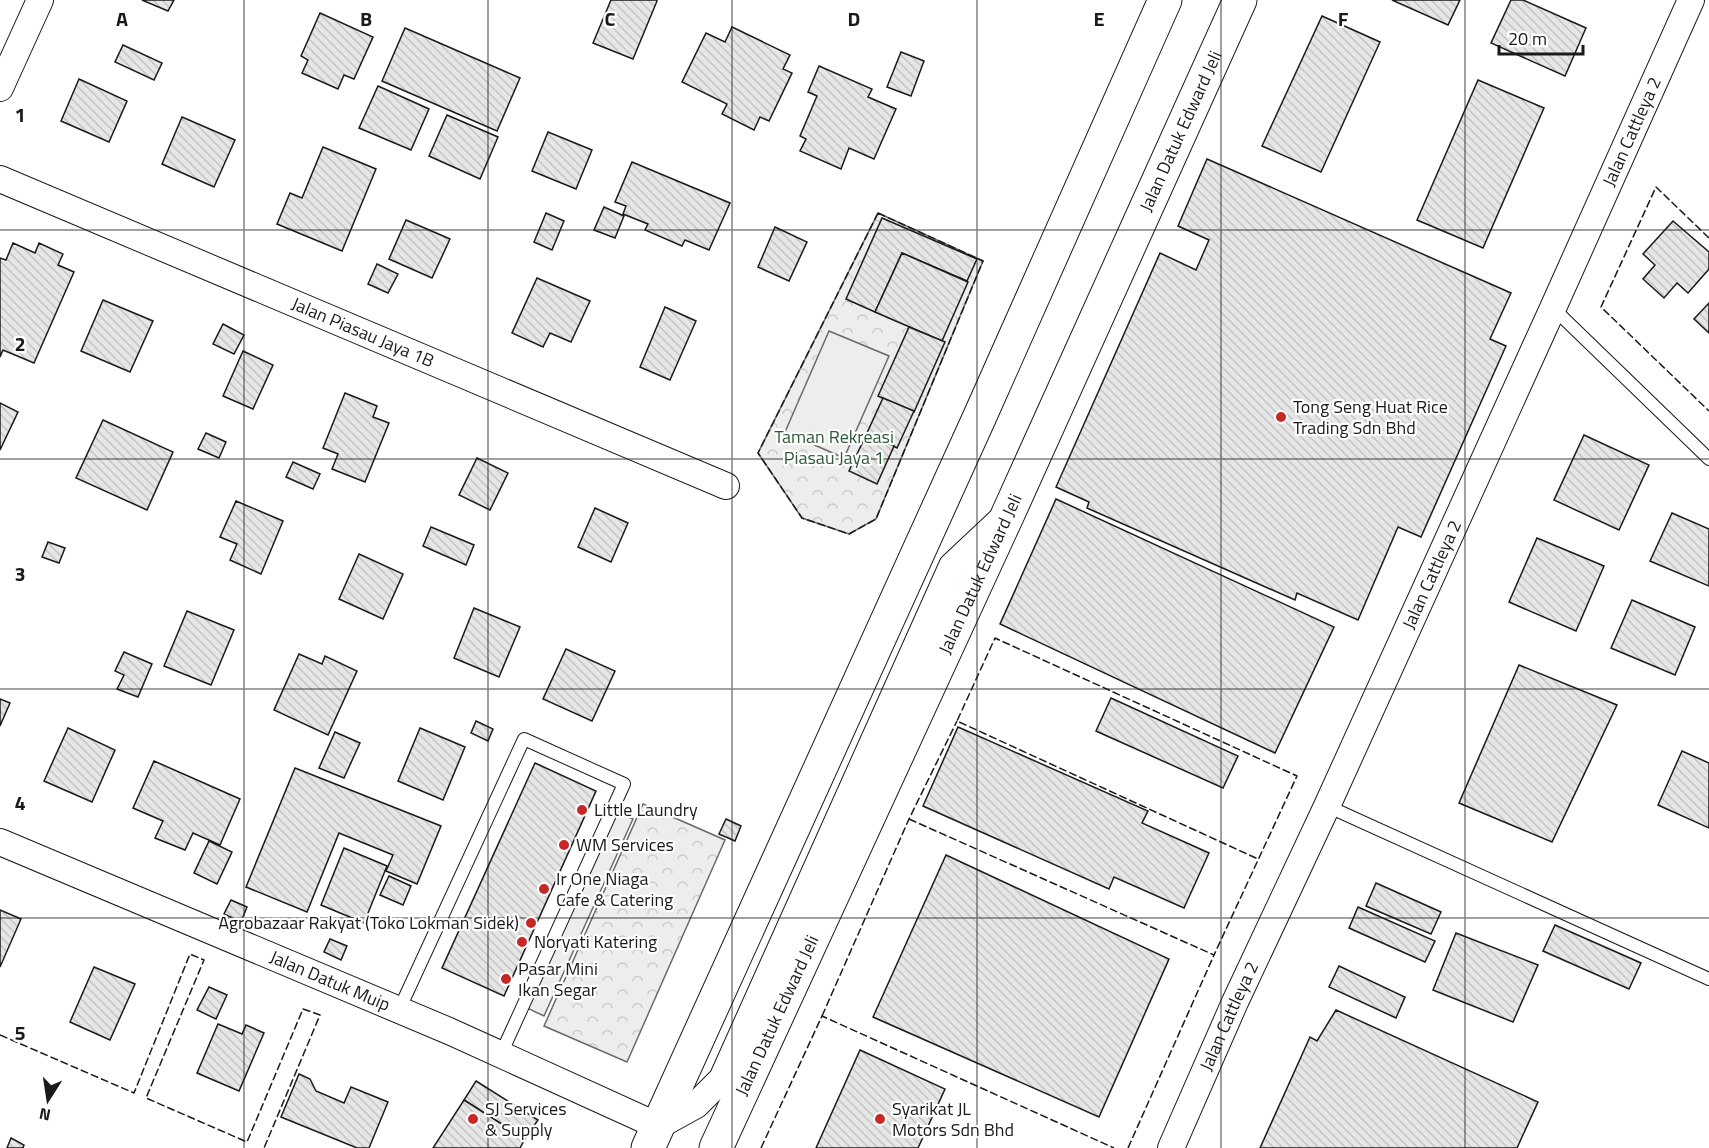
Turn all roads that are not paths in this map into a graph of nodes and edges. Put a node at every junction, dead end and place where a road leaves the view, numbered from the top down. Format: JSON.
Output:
{"nodes":[{"id":1,"x":40,"y":0,"type":"edge"},
{"id":2,"x":1165,"y":0,"type":"edge"},
{"id":3,"x":1240,"y":0,"type":"edge"},
{"id":4,"x":1690,"y":0,"type":"edge"},
{"id":5,"x":0,"y":88,"type":"edge"},
{"id":6,"x":0,"y":178,"type":"edge"},
{"id":7,"x":1553,"y":309,"type":"junction"},
{"id":8,"x":1709,"y":459,"type":"edge"},
{"id":9,"x":726,"y":486,"type":"dead end"},
{"id":10,"x":1008,"y":514,"type":"junction"},
{"id":11,"x":1327,"y":806,"type":"junction"},
{"id":12,"x":0,"y":842,"type":"edge"},
{"id":13,"x":1709,"y":979,"type":"edge"},
{"id":14,"x":399,"y":1010,"type":"junction"},
{"id":15,"x":501,"y":1054,"type":"junction"},
{"id":16,"x":653,"y":1137,"type":"edge"},
{"id":17,"x":716,"y":1148,"type":"edge"},
{"id":18,"x":1171,"y":1148,"type":"edge"}],
"edges":[{"from":1,"to":5,"type":"street"},
{"from":2,"to":16,"type":"street"},
{"from":3,"to":10,"type":"street","name":"Jalan Datuk Edward Jeli"},
{"from":4,"to":7,"type":"street","name":"Jalan Cattleya 2"},
{"from":6,"to":9,"type":"street","name":"Jalan Piasau Jaya 1B"},
{"from":7,"to":8,"type":"lane"},
{"from":7,"to":11,"type":"street","name":"Jalan Cattleya 2"},
{"from":10,"to":16,"type":"street"},
{"from":10,"to":17,"type":"street","name":"Jalan Datuk Edward Jeli"},
{"from":11,"to":13,"type":"lane"},
{"from":11,"to":18,"type":"street","name":"Jalan Cattleya 2"},
{"from":12,"to":14,"type":"street","name":"Jalan Datuk Muip"},
{"from":14,"to":15,"type":"street","name":"Jalan Datuk Muip"},
{"from":14,"to":15,"type":"lane"},
{"from":15,"to":16,"type":"street","name":"Jalan Datuk Muip"}]}
